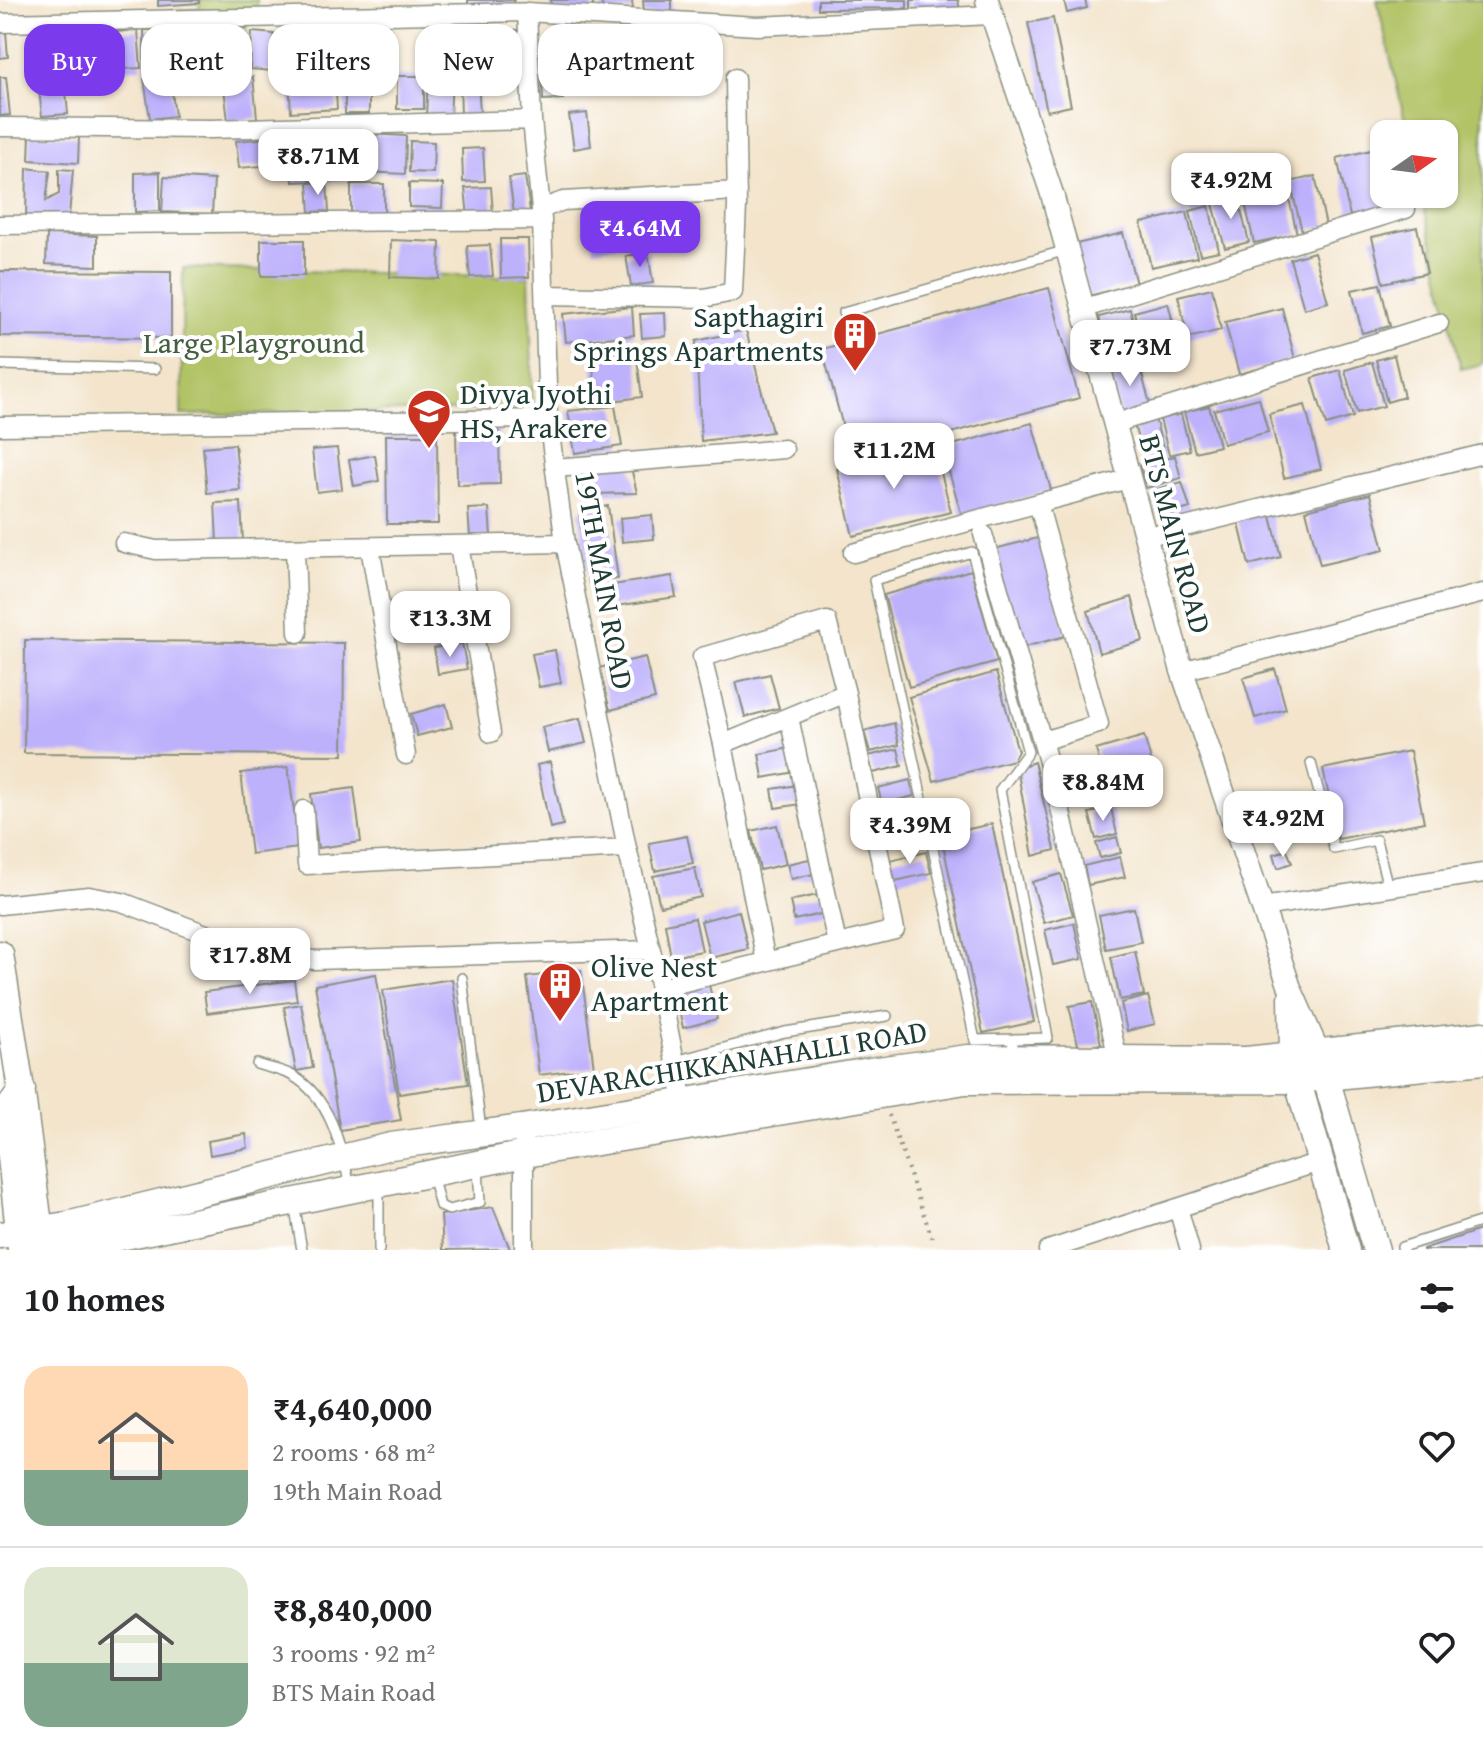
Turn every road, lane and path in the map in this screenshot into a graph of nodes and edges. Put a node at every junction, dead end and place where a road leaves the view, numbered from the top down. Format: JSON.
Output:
{"nodes":[{"id":1,"x":990,"y":8,"type":"edge"},
{"id":2,"x":527,"y":12,"type":"junction"},
{"id":3,"x":217,"y":21,"type":"junction"},
{"id":4,"x":0,"y":23,"type":"edge"},
{"id":5,"x":190,"y":24,"type":"edge"},
{"id":6,"x":217,"y":24,"type":"edge"},
{"id":7,"x":245,"y":24,"type":"edge"},
{"id":8,"x":735,"y":78,"type":"dead end"},
{"id":9,"x":532,"y":120,"type":"junction"},
{"id":10,"x":0,"y":127,"type":"edge"},
{"id":11,"x":737,"y":191,"type":"junction"},
{"id":12,"x":1406,"y":209,"type":"dead end"},
{"id":13,"x":542,"y":215,"type":"junction"},
{"id":14,"x":0,"y":225,"type":"edge"},
{"id":15,"x":1067,"y":250,"type":"junction"},
{"id":16,"x":545,"y":295,"type":"junction"},
{"id":17,"x":1082,"y":309,"type":"junction"},
{"id":18,"x":843,"y":313,"type":"dead end"},
{"id":19,"x":1439,"y":323,"type":"dead end"},
{"id":20,"x":0,"y":365,"type":"edge"},
{"id":21,"x":155,"y":369,"type":"dead end"},
{"id":22,"x":548,"y":419,"type":"junction"},
{"id":23,"x":1113,"y":424,"type":"junction"},
{"id":24,"x":0,"y":426,"type":"edge"},
{"id":25,"x":784,"y":449,"type":"dead end"},
{"id":26,"x":1483,"y":454,"type":"edge"},
{"id":27,"x":555,"y":468,"type":"junction"},
{"id":28,"x":1128,"y":479,"type":"junction"},
{"id":29,"x":1038,"y":503,"type":"junction"},
{"id":30,"x":983,"y":534,"type":"dead end"},
{"id":31,"x":1144,"y":537,"type":"junction"},
{"id":32,"x":124,"y":543,"type":"dead end"},
{"id":33,"x":565,"y":543,"type":"junction"},
{"id":34,"x":459,"y":545,"type":"junction"},
{"id":35,"x":370,"y":547,"type":"junction"},
{"id":36,"x":295,"y":548,"type":"junction"},
{"id":37,"x":853,"y":553,"type":"dead end"},
{"id":38,"x":1483,"y":593,"type":"edge"},
{"id":39,"x":298,"y":633,"type":"dead end"},
{"id":40,"x":1182,"y":671,"type":"junction"},
{"id":41,"x":846,"y":693,"type":"junction"},
{"id":42,"x":789,"y":717,"type":"junction"},
{"id":43,"x":491,"y":733,"type":"dead end"},
{"id":44,"x":1042,"y":741,"type":"junction"},
{"id":45,"x":723,"y":744,"type":"junction"},
{"id":46,"x":406,"y":755,"type":"dead end"},
{"id":47,"x":1311,"y":763,"type":"dead end"},
{"id":48,"x":304,"y":810,"type":"dead end"},
{"id":49,"x":627,"y":848,"type":"junction"},
{"id":50,"x":1483,"y":873,"type":"edge"},
{"id":51,"x":1388,"y":887,"type":"junction"},
{"id":52,"x":0,"y":905,"type":"edge"},
{"id":53,"x":1262,"y":907,"type":"junction"},
{"id":54,"x":837,"y":944,"type":"junction"},
{"id":55,"x":651,"y":950,"type":"junction"},
{"id":56,"x":0,"y":954,"type":"edge"},
{"id":57,"x":766,"y":962,"type":"junction"},
{"id":58,"x":462,"y":978,"type":"dead end"},
{"id":59,"x":660,"y":988,"type":"junction"},
{"id":60,"x":1290,"y":988,"type":"junction"},
{"id":61,"x":887,"y":1016,"type":"dead end"},
{"id":62,"x":1483,"y":1035,"type":"edge"},
{"id":63,"x":1012,"y":1049,"type":"junction"},
{"id":64,"x":1118,"y":1059,"type":"junction"},
{"id":65,"x":675,"y":1061,"type":"junction"},
{"id":66,"x":1483,"y":1061,"type":"edge"},
{"id":67,"x":257,"y":1064,"type":"dead end"},
{"id":68,"x":1321,"y":1065,"type":"junction"},
{"id":69,"x":1293,"y":1068,"type":"junction"},
{"id":70,"x":882,"y":1094,"type":"junction"},
{"id":71,"x":683,"y":1101,"type":"junction"},
{"id":72,"x":522,"y":1128,"type":"junction"},
{"id":73,"x":481,"y":1134,"type":"junction"},
{"id":74,"x":525,"y":1154,"type":"junction"},
{"id":75,"x":344,"y":1158,"type":"junction"},
{"id":76,"x":1319,"y":1162,"type":"junction"},
{"id":77,"x":478,"y":1165,"type":"junction"},
{"id":78,"x":432,"y":1175,"type":"junction"},
{"id":79,"x":379,"y":1185,"type":"junction"},
{"id":80,"x":351,"y":1191,"type":"junction"},
{"id":81,"x":294,"y":1203,"type":"junction"},
{"id":82,"x":142,"y":1207,"type":"junction"},
{"id":83,"x":1178,"y":1208,"type":"junction"},
{"id":84,"x":1483,"y":1221,"type":"edge"},
{"id":85,"x":932,"y":1238,"type":"dead end"},
{"id":86,"x":30,"y":1241,"type":"edge"},
{"id":87,"x":141,"y":1242,"type":"edge"},
{"id":88,"x":1073,"y":1246,"type":"edge"},
{"id":89,"x":302,"y":1250,"type":"edge"},
{"id":90,"x":379,"y":1250,"type":"edge"},
{"id":91,"x":524,"y":1250,"type":"edge"},
{"id":92,"x":1048,"y":1250,"type":"edge"},
{"id":93,"x":1190,"y":1250,"type":"edge"},
{"id":94,"x":1346,"y":1250,"type":"edge"},
{"id":95,"x":1376,"y":1250,"type":"edge"},
{"id":96,"x":1403,"y":1250,"type":"edge"}],
"edges":[{"from":1,"to":2,"type":"street"},
{"from":1,"to":15,"type":"street","name":"BTS MAIN ROAD"},
{"from":2,"to":4,"type":"street"},
{"from":2,"to":9,"type":"street","name":"19TH MAIN ROAD"},
{"from":3,"to":5,"type":"path"},
{"from":3,"to":6,"type":"path"},
{"from":3,"to":7,"type":"path"},
{"from":8,"to":11,"type":"street"},
{"from":9,"to":10,"type":"street"},
{"from":9,"to":13,"type":"street","name":"19TH MAIN ROAD"},
{"from":11,"to":13,"type":"street"},
{"from":11,"to":16,"type":"street"},
{"from":12,"to":17,"type":"street"},
{"from":13,"to":14,"type":"street"},
{"from":13,"to":16,"type":"street","name":"19TH MAIN ROAD"},
{"from":15,"to":17,"type":"street","name":"BTS MAIN ROAD"},
{"from":15,"to":18,"type":"lane"},
{"from":16,"to":22,"type":"street","name":"19TH MAIN ROAD"},
{"from":17,"to":23,"type":"street","name":"BTS MAIN ROAD"},
{"from":19,"to":23,"type":"street"},
{"from":20,"to":21,"type":"lane"},
{"from":22,"to":24,"type":"street"},
{"from":22,"to":27,"type":"street","name":"19TH MAIN ROAD"},
{"from":23,"to":28,"type":"street","name":"BTS MAIN ROAD"},
{"from":25,"to":27,"type":"street"},
{"from":26,"to":31,"type":"street"},
{"from":27,"to":33,"type":"street","name":"19TH MAIN ROAD"},
{"from":28,"to":29,"type":"street"},
{"from":28,"to":31,"type":"street","name":"BTS MAIN ROAD"},
{"from":29,"to":37,"type":"street"},
{"from":29,"to":44,"type":"street"},
{"from":30,"to":44,"type":"street"},
{"from":31,"to":40,"type":"street","name":"BTS MAIN ROAD"},
{"from":32,"to":36,"type":"street"},
{"from":33,"to":34,"type":"street"},
{"from":33,"to":49,"type":"street","name":"19TH MAIN ROAD"},
{"from":34,"to":35,"type":"street"},
{"from":34,"to":43,"type":"street"},
{"from":35,"to":36,"type":"street"},
{"from":35,"to":46,"type":"street"},
{"from":36,"to":39,"type":"street"},
{"from":38,"to":40,"type":"street"},
{"from":40,"to":53,"type":"street","name":"BTS MAIN ROAD"},
{"from":41,"to":42,"type":"street"},
{"from":41,"to":45,"type":"street"},
{"from":41,"to":54,"type":"street"},
{"from":42,"to":45,"type":"street"},
{"from":42,"to":54,"type":"street"},
{"from":44,"to":64,"type":"street"},
{"from":45,"to":57,"type":"street"},
{"from":47,"to":51,"type":"lane"},
{"from":48,"to":49,"type":"street"},
{"from":49,"to":55,"type":"street","name":"19TH MAIN ROAD"},
{"from":50,"to":51,"type":"street"},
{"from":51,"to":53,"type":"street"},
{"from":52,"to":55,"type":"street"},
{"from":53,"to":60,"type":"street","name":"BTS MAIN ROAD"},
{"from":54,"to":57,"type":"street"},
{"from":55,"to":59,"type":"street","name":"19TH MAIN ROAD"},
{"from":56,"to":86,"type":"main road"},
{"from":57,"to":59,"type":"street"},
{"from":58,"to":73,"type":"lane"},
{"from":59,"to":65,"type":"street","name":"19TH MAIN ROAD"},
{"from":60,"to":68,"type":"street","name":"BTS MAIN ROAD"},
{"from":60,"to":69,"type":"street","name":"BTS MAIN ROAD"},
{"from":61,"to":65,"type":"lane"},
{"from":62,"to":68,"type":"main road","name":"DEVARACHIKKANAHALLI ROAD"},
{"from":63,"to":63,"type":"lane"},
{"from":63,"to":64,"type":"main road","name":"DEVARACHIKKANAHALLI ROAD"},
{"from":63,"to":71,"type":"main road","name":"DEVARACHIKKANAHALLI ROAD"},
{"from":64,"to":69,"type":"main road","name":"DEVARACHIKKANAHALLI ROAD"},
{"from":65,"to":71,"type":"street","name":"19TH MAIN ROAD"},
{"from":66,"to":68,"type":"main road","name":"DEVARACHIKKANAHALLI ROAD"},
{"from":67,"to":75,"type":"lane"},
{"from":68,"to":69,"type":"main road","name":"DEVARACHIKKANAHALLI ROAD"},
{"from":68,"to":95,"type":"main road"},
{"from":69,"to":70,"type":"main road","name":"DEVARACHIKKANAHALLI ROAD"},
{"from":69,"to":76,"type":"main road"},
{"from":70,"to":74,"type":"main road","name":"DEVARACHIKKANAHALLI ROAD"},
{"from":70,"to":85,"type":"path"},
{"from":71,"to":72,"type":"main road","name":"DEVARACHIKKANAHALLI ROAD"},
{"from":72,"to":73,"type":"main road","name":"DEVARACHIKKANAHALLI ROAD"},
{"from":72,"to":74,"type":"street"},
{"from":73,"to":75,"type":"main road","name":"DEVARACHIKKANAHALLI ROAD"},
{"from":74,"to":77,"type":"main road","name":"DEVARACHIKKANAHALLI ROAD"},
{"from":74,"to":91,"type":"street"},
{"from":75,"to":80,"type":"lane"},
{"from":75,"to":82,"type":"main road","name":"DEVARACHIKKANAHALLI ROAD"},
{"from":76,"to":83,"type":"street"},
{"from":76,"to":94,"type":"main road"},
{"from":77,"to":78,"type":"main road","name":"DEVARACHIKKANAHALLI ROAD"},
{"from":77,"to":78,"type":"lane"},
{"from":78,"to":79,"type":"main road","name":"DEVARACHIKKANAHALLI ROAD"},
{"from":79,"to":80,"type":"main road","name":"DEVARACHIKKANAHALLI ROAD"},
{"from":79,"to":90,"type":"lane"},
{"from":80,"to":81,"type":"main road","name":"DEVARACHIKKANAHALLI ROAD"},
{"from":81,"to":87,"type":"main road","name":"DEVARACHIKKANAHALLI ROAD"},
{"from":81,"to":89,"type":"lane"},
{"from":82,"to":86,"type":"main road","name":"DEVARACHIKKANAHALLI ROAD"},
{"from":82,"to":87,"type":"street"},
{"from":83,"to":88,"type":"street"},
{"from":83,"to":93,"type":"street"},
{"from":84,"to":96,"type":"lane"},
{"from":86,"to":87,"type":"main road","name":"DEVARACHIKKANAHALLI ROAD"},
{"from":88,"to":92,"type":"street"}]}
